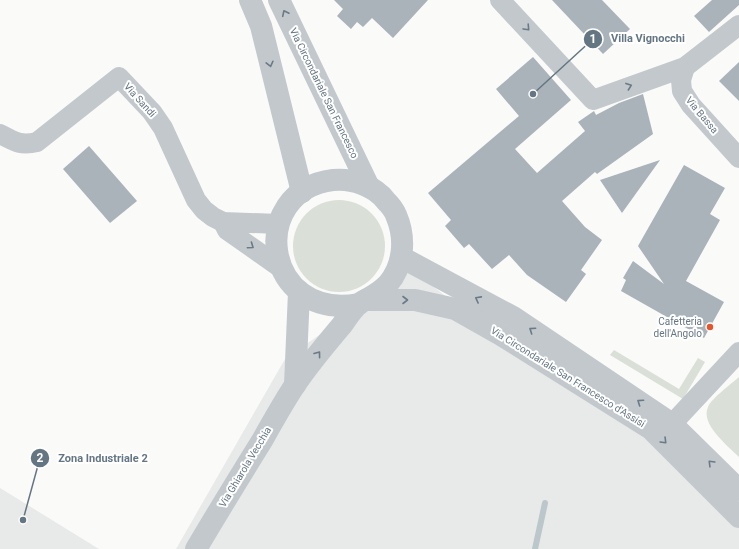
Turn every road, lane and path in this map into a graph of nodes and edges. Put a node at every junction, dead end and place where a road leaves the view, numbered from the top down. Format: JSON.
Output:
{"nodes":[{"id":1,"x":250,"y":0,"type":"edge"},
{"id":2,"x":279,"y":0,"type":"edge"},
{"id":3,"x":500,"y":0,"type":"edge"},
{"id":4,"x":739,"y":25,"type":"edge"},
{"id":5,"x":685,"y":67,"type":"junction"},
{"id":6,"x":0,"y":134,"type":"edge"},
{"id":7,"x":739,"y":158,"type":"edge"},
{"id":8,"x":368,"y":187,"type":"junction"},
{"id":9,"x":302,"y":192,"type":"junction"},
{"id":10,"x":223,"y":222,"type":"junction"},
{"id":11,"x":279,"y":224,"type":"junction"},
{"id":12,"x":401,"y":257,"type":"junction"},
{"id":13,"x":281,"y":268,"type":"junction"},
{"id":14,"x":299,"y":292,"type":"junction"},
{"id":15,"x":363,"y":302,"type":"junction"},
{"id":16,"x":739,"y":352,"type":"edge"},
{"id":17,"x":295,"y":386,"type":"junction"},
{"id":18,"x":672,"y":424,"type":"junction"},
{"id":19,"x":739,"y":490,"type":"edge"},
{"id":20,"x":739,"y":517,"type":"edge"},
{"id":21,"x":196,"y":549,"type":"edge"}],
"edges":[{"from":1,"to":9,"type":"street","one_way":true},
{"from":8,"to":2,"type":"street","name":"Via Circondariale San Francesco","one_way":true},
{"from":3,"to":5,"type":"street","one_way":true},
{"from":4,"to":5,"type":"street"},
{"from":5,"to":7,"type":"street","name":"Via Bassa"},
{"from":6,"to":10,"type":"street","name":"Via Sandi"},
{"from":8,"to":9,"type":"street","name":"Via Circondariale San Francesco d'Assisi"},
{"from":8,"to":12,"type":"street","name":"Via Circondariale San Francesco d'Assisi"},
{"from":9,"to":11,"type":"street","name":"Via Circondariale San Francesco d'Assisi"},
{"from":10,"to":11,"type":"street","name":"Via Sandi"},
{"from":10,"to":13,"type":"street","name":"Via Sandi","one_way":true},
{"from":11,"to":13,"type":"street","name":"Via Circondariale San Francesco d'Assisi"},
{"from":12,"to":15,"type":"street","name":"Via Circondariale San Francesco d'Assisi"},
{"from":18,"to":12,"type":"street","name":"Via Circondariale San Francesco d'Assisi","one_way":true},
{"from":13,"to":14,"type":"street","name":"Via Circondariale San Francesco d'Assisi"},
{"from":14,"to":15,"type":"street","name":"Via Circondariale San Francesco d'Assisi"},
{"from":14,"to":17,"type":"street","name":"Via Ghiarola Vecchia"},
{"from":17,"to":15,"type":"street","name":"Via Ghiarola Vecchia","one_way":true},
{"from":15,"to":20,"type":"street","name":"Via Circondariale San Francesco d'Assisi","one_way":true},
{"from":16,"to":18,"type":"street"},
{"from":17,"to":21,"type":"street","name":"Via Ghiarola Vecchia"},
{"from":19,"to":18,"type":"street","name":"Via Circondariale San Francesco d'Assisi","one_way":true}]}
